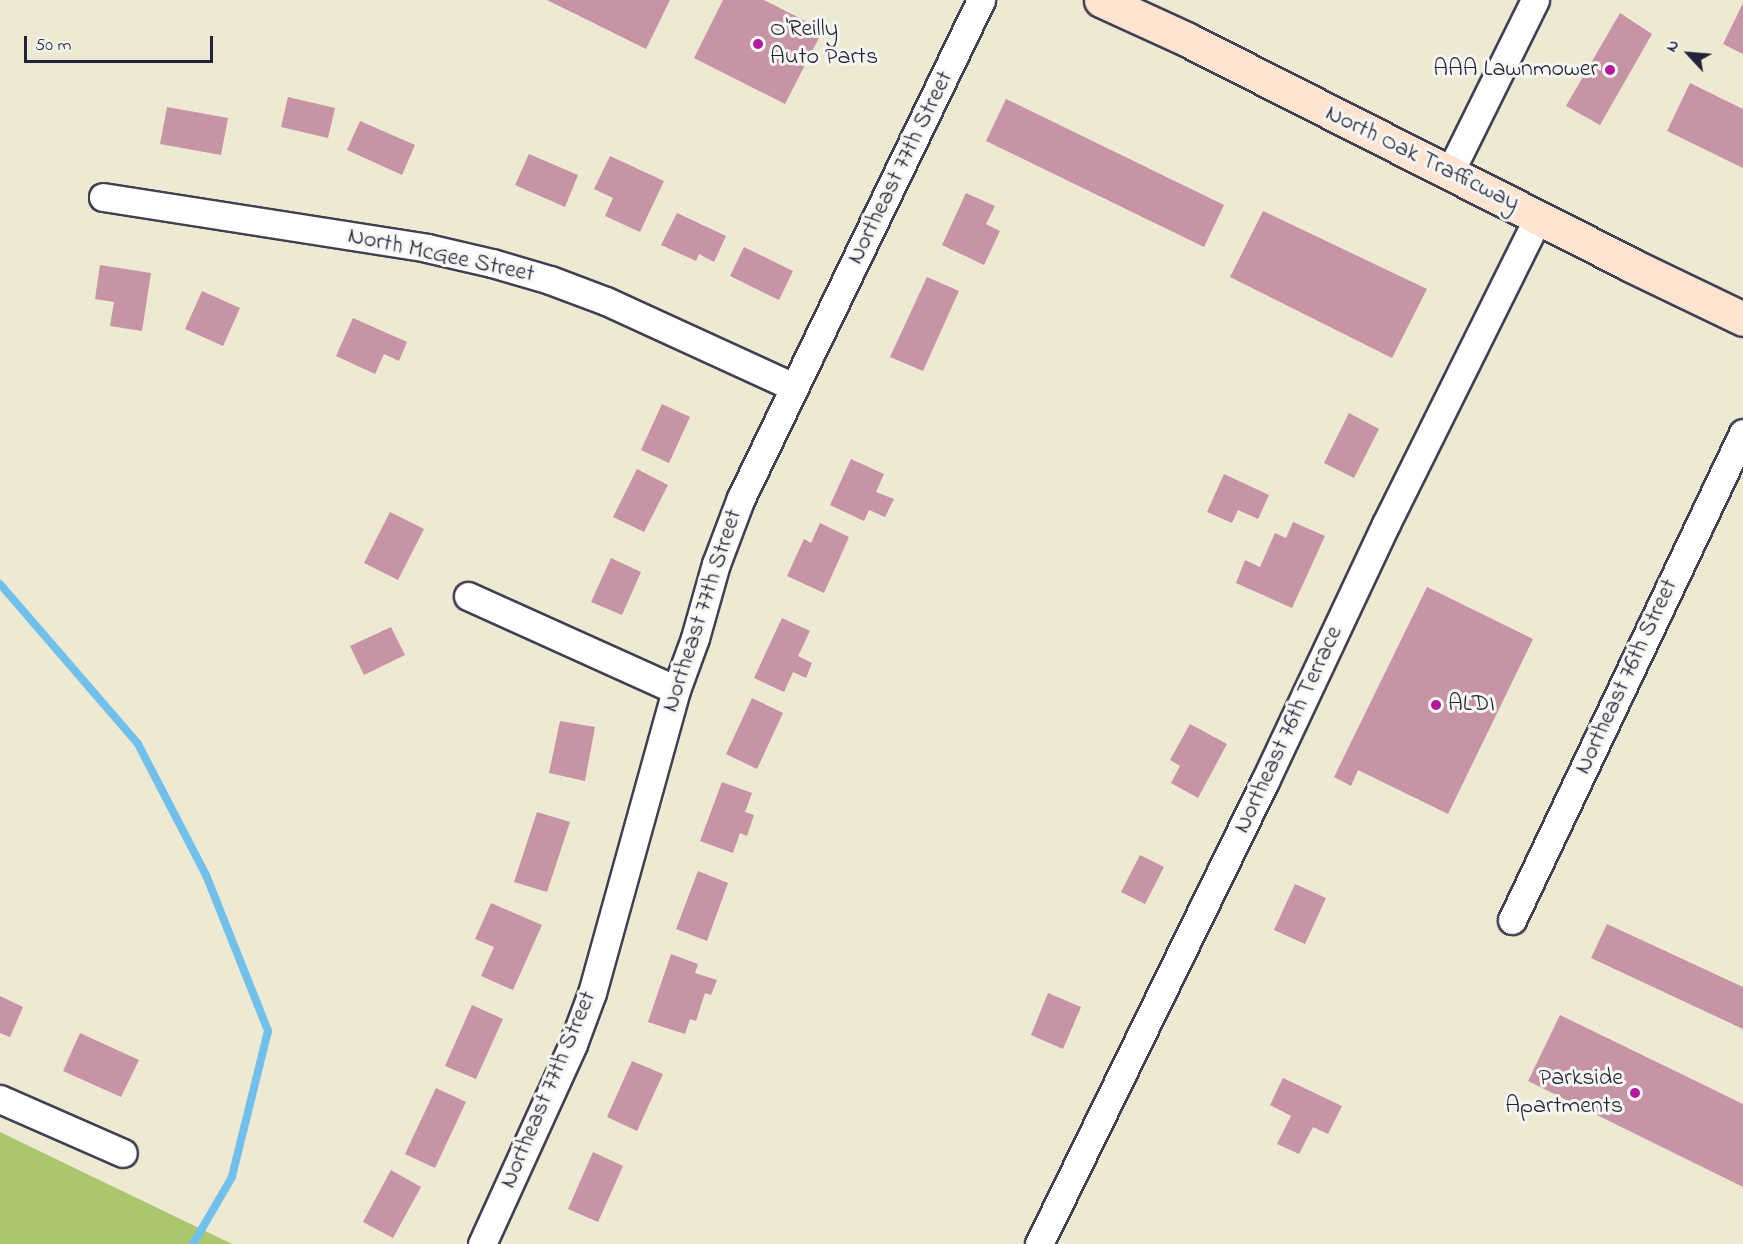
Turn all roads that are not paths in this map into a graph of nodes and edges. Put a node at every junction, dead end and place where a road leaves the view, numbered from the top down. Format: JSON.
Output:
{"nodes":[{"id":1,"x":981,"y":0,"type":"edge"},
{"id":2,"x":1101,"y":0,"type":"edge"},
{"id":3,"x":1535,"y":0,"type":"edge"},
{"id":4,"x":1449,"y":174,"type":"junction"},
{"id":5,"x":103,"y":197,"type":"dead end"},
{"id":6,"x":1539,"y":216,"type":"junction"},
{"id":7,"x":1743,"y":319,"type":"edge"},
{"id":8,"x":794,"y":387,"type":"junction"},
{"id":9,"x":1743,"y":433,"type":"edge"},
{"id":10,"x":468,"y":596,"type":"dead end"},
{"id":11,"x":676,"y":690,"type":"junction"},
{"id":12,"x":1512,"y":921,"type":"dead end"},
{"id":13,"x":0,"y":1099,"type":"edge"},
{"id":14,"x":123,"y":1153,"type":"dead end"},
{"id":15,"x":482,"y":1244,"type":"edge"},
{"id":16,"x":1039,"y":1244,"type":"edge"}],
"edges":[{"from":1,"to":8,"type":"street","name":"Northeast 77th Street"},
{"from":2,"to":4,"type":"main road","name":"North Oak Trafficway"},
{"from":3,"to":4,"type":"street"},
{"from":4,"to":6,"type":"main road","name":"North Oak Trafficway"},
{"from":5,"to":8,"type":"street","name":"North McGee Street"},
{"from":6,"to":7,"type":"main road","name":"North Oak Trafficway"},
{"from":6,"to":16,"type":"street","name":"Northeast 76th Terrace"},
{"from":8,"to":11,"type":"street","name":"Northeast 77th Street"},
{"from":9,"to":12,"type":"street","name":"Northeast 76th Street"},
{"from":10,"to":11,"type":"street"},
{"from":11,"to":15,"type":"street","name":"Northeast 77th Street"},
{"from":13,"to":14,"type":"street"}]}
